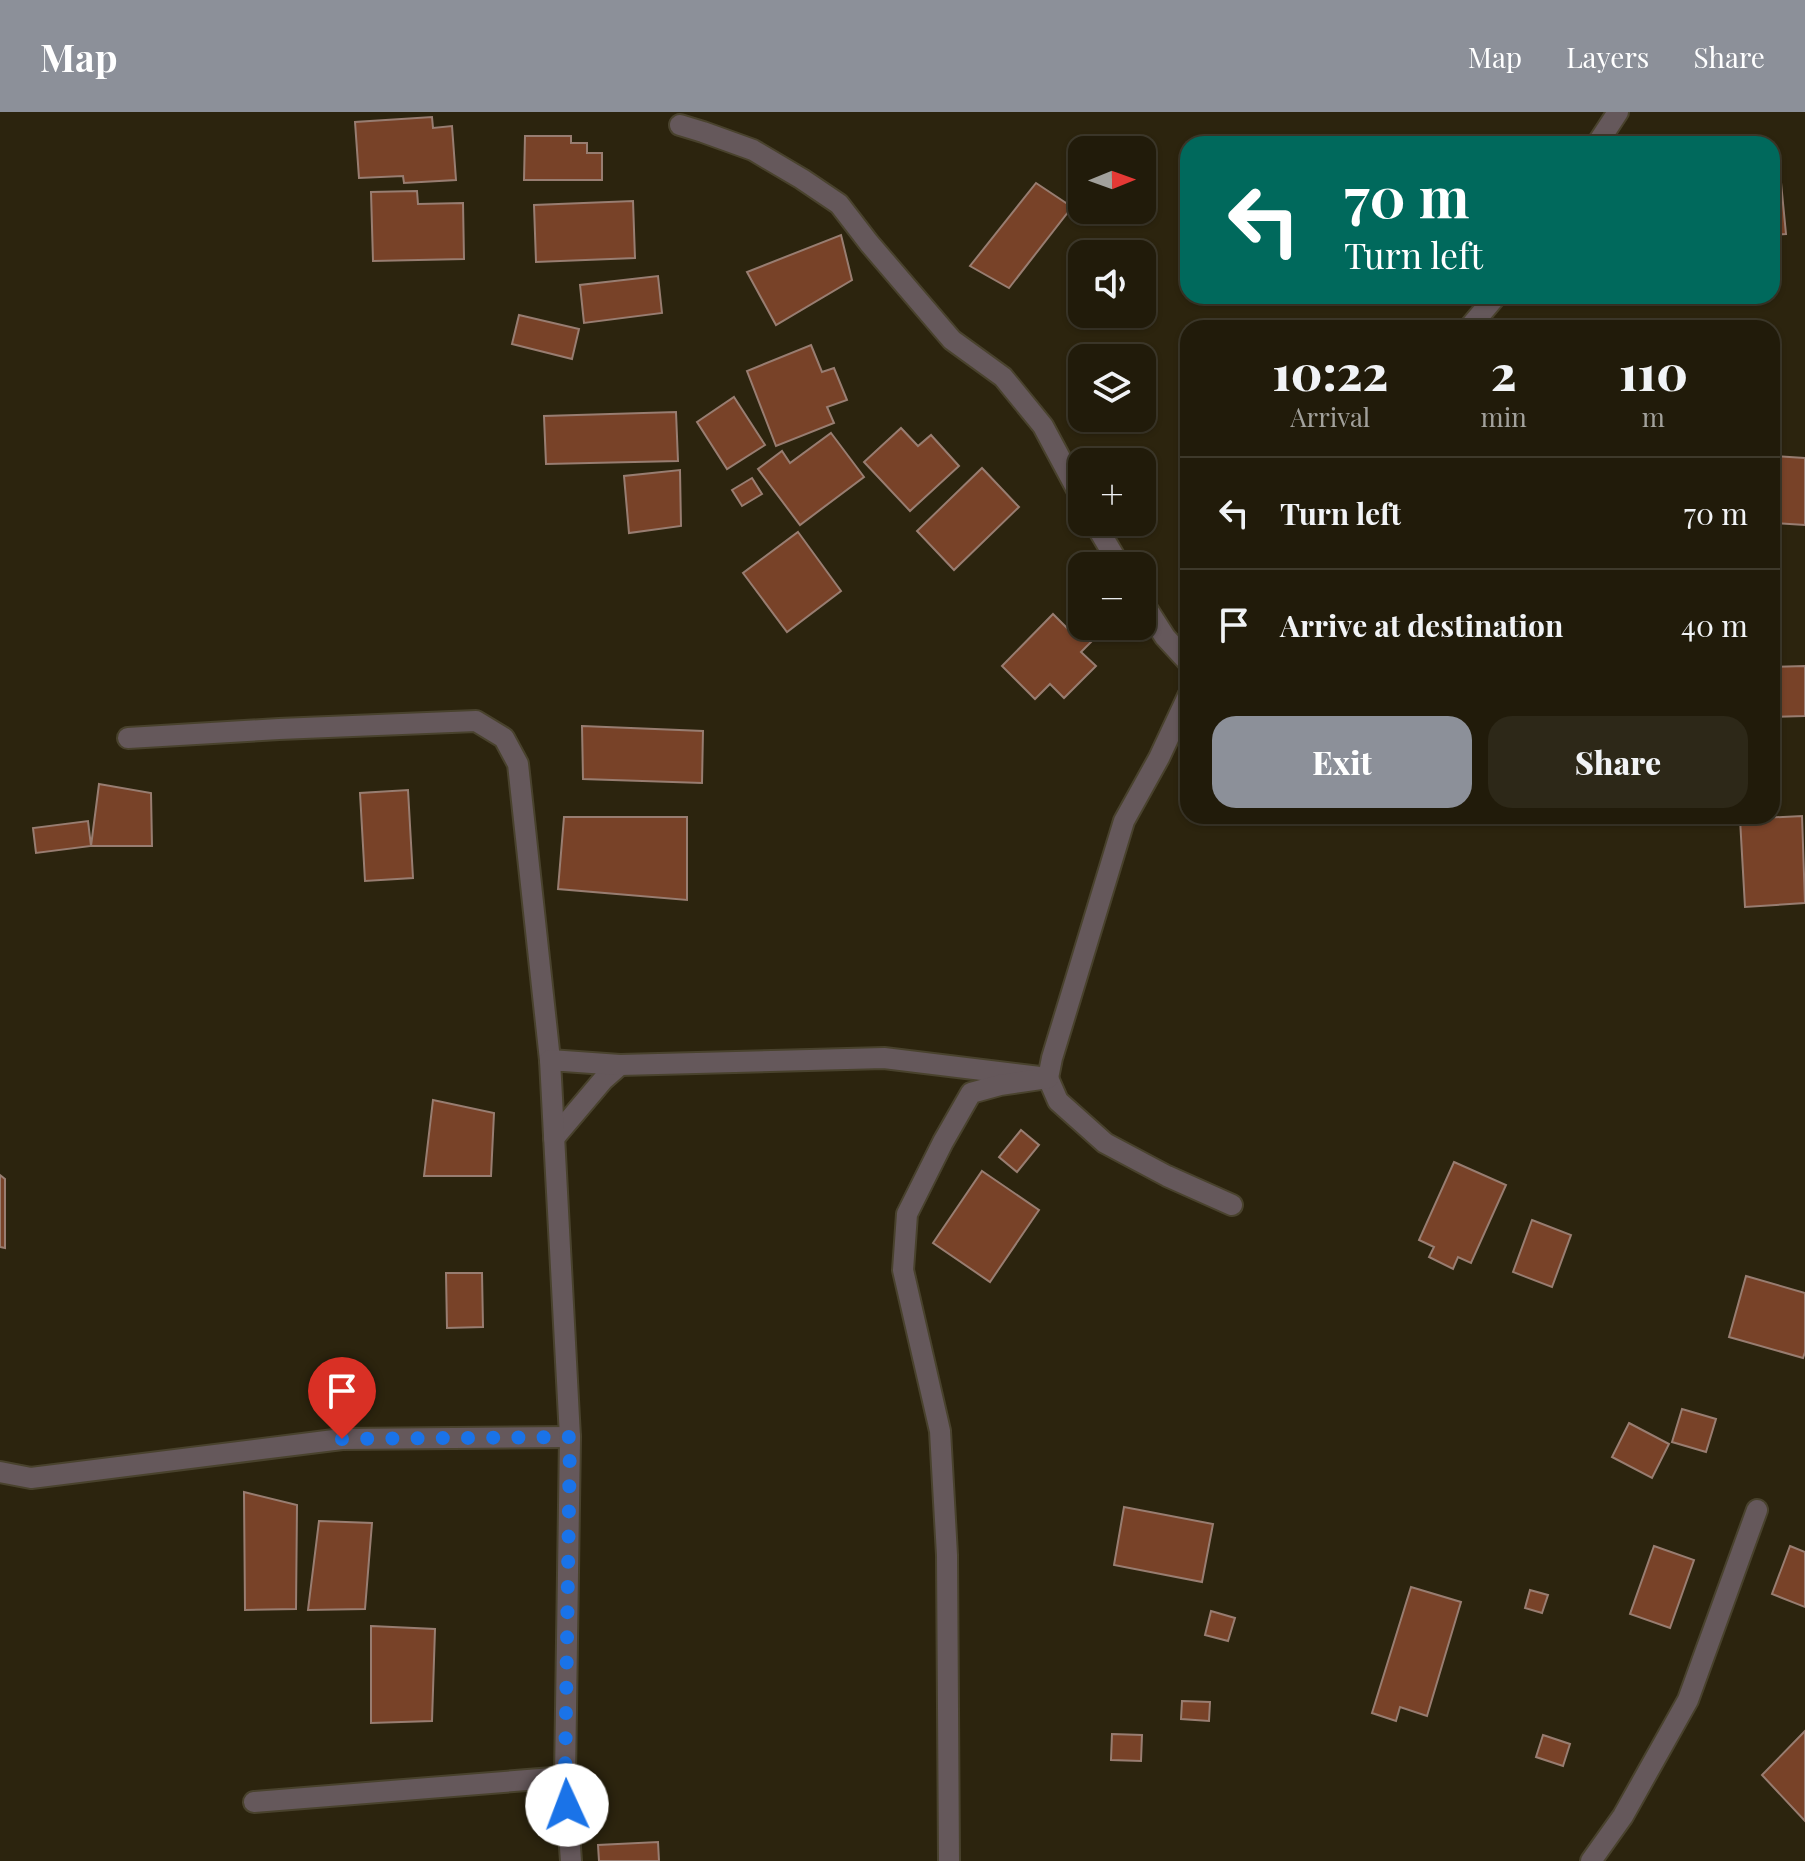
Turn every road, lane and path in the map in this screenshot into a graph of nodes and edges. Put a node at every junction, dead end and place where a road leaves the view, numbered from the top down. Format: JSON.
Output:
{"nodes":[{"id":1,"x":1618,"y":112,"type":"edge"},
{"id":2,"x":680,"y":125,"type":"dead end"},
{"id":3,"x":1602,"y":136,"type":"edge"},
{"id":4,"x":1489,"y":304,"type":"edge"},
{"id":5,"x":1476,"y":320,"type":"edge"},
{"id":6,"x":1068,"y":473,"type":"edge"},
{"id":7,"x":1156,"y":623,"type":"edge"},
{"id":8,"x":1180,"y":653,"type":"edge"},
{"id":9,"x":1180,"y":713,"type":"edge"},
{"id":10,"x":128,"y":738,"type":"dead end"},
{"id":11,"x":550,"y":1060,"type":"junction"},
{"id":12,"x":620,"y":1065,"type":"junction"},
{"id":13,"x":1048,"y":1078,"type":"junction"},
{"id":14,"x":554,"y":1138,"type":"junction"},
{"id":15,"x":1232,"y":1205,"type":"dead end"},
{"id":16,"x":570,"y":1437,"type":"junction"},
{"id":17,"x":0,"y":1472,"type":"edge"},
{"id":18,"x":1757,"y":1510,"type":"dead end"},
{"id":19,"x":565,"y":1777,"type":"junction"},
{"id":20,"x":254,"y":1802,"type":"dead end"},
{"id":21,"x":571,"y":1861,"type":"edge"},
{"id":22,"x":949,"y":1861,"type":"edge"},
{"id":23,"x":1591,"y":1861,"type":"edge"}],
"edges":[{"from":1,"to":3,"type":"street"},
{"from":2,"to":6,"type":"street"},
{"from":4,"to":5,"type":"street"},
{"from":7,"to":8,"type":"street"},
{"from":9,"to":13,"type":"street"},
{"from":10,"to":11,"type":"street"},
{"from":11,"to":12,"type":"street"},
{"from":11,"to":14,"type":"street"},
{"from":12,"to":13,"type":"street"},
{"from":12,"to":14,"type":"street"},
{"from":13,"to":15,"type":"street"},
{"from":13,"to":22,"type":"street"},
{"from":14,"to":16,"type":"street"},
{"from":16,"to":17,"type":"street"},
{"from":16,"to":19,"type":"street"},
{"from":18,"to":23,"type":"street"},
{"from":19,"to":20,"type":"street"},
{"from":19,"to":21,"type":"street"}]}
